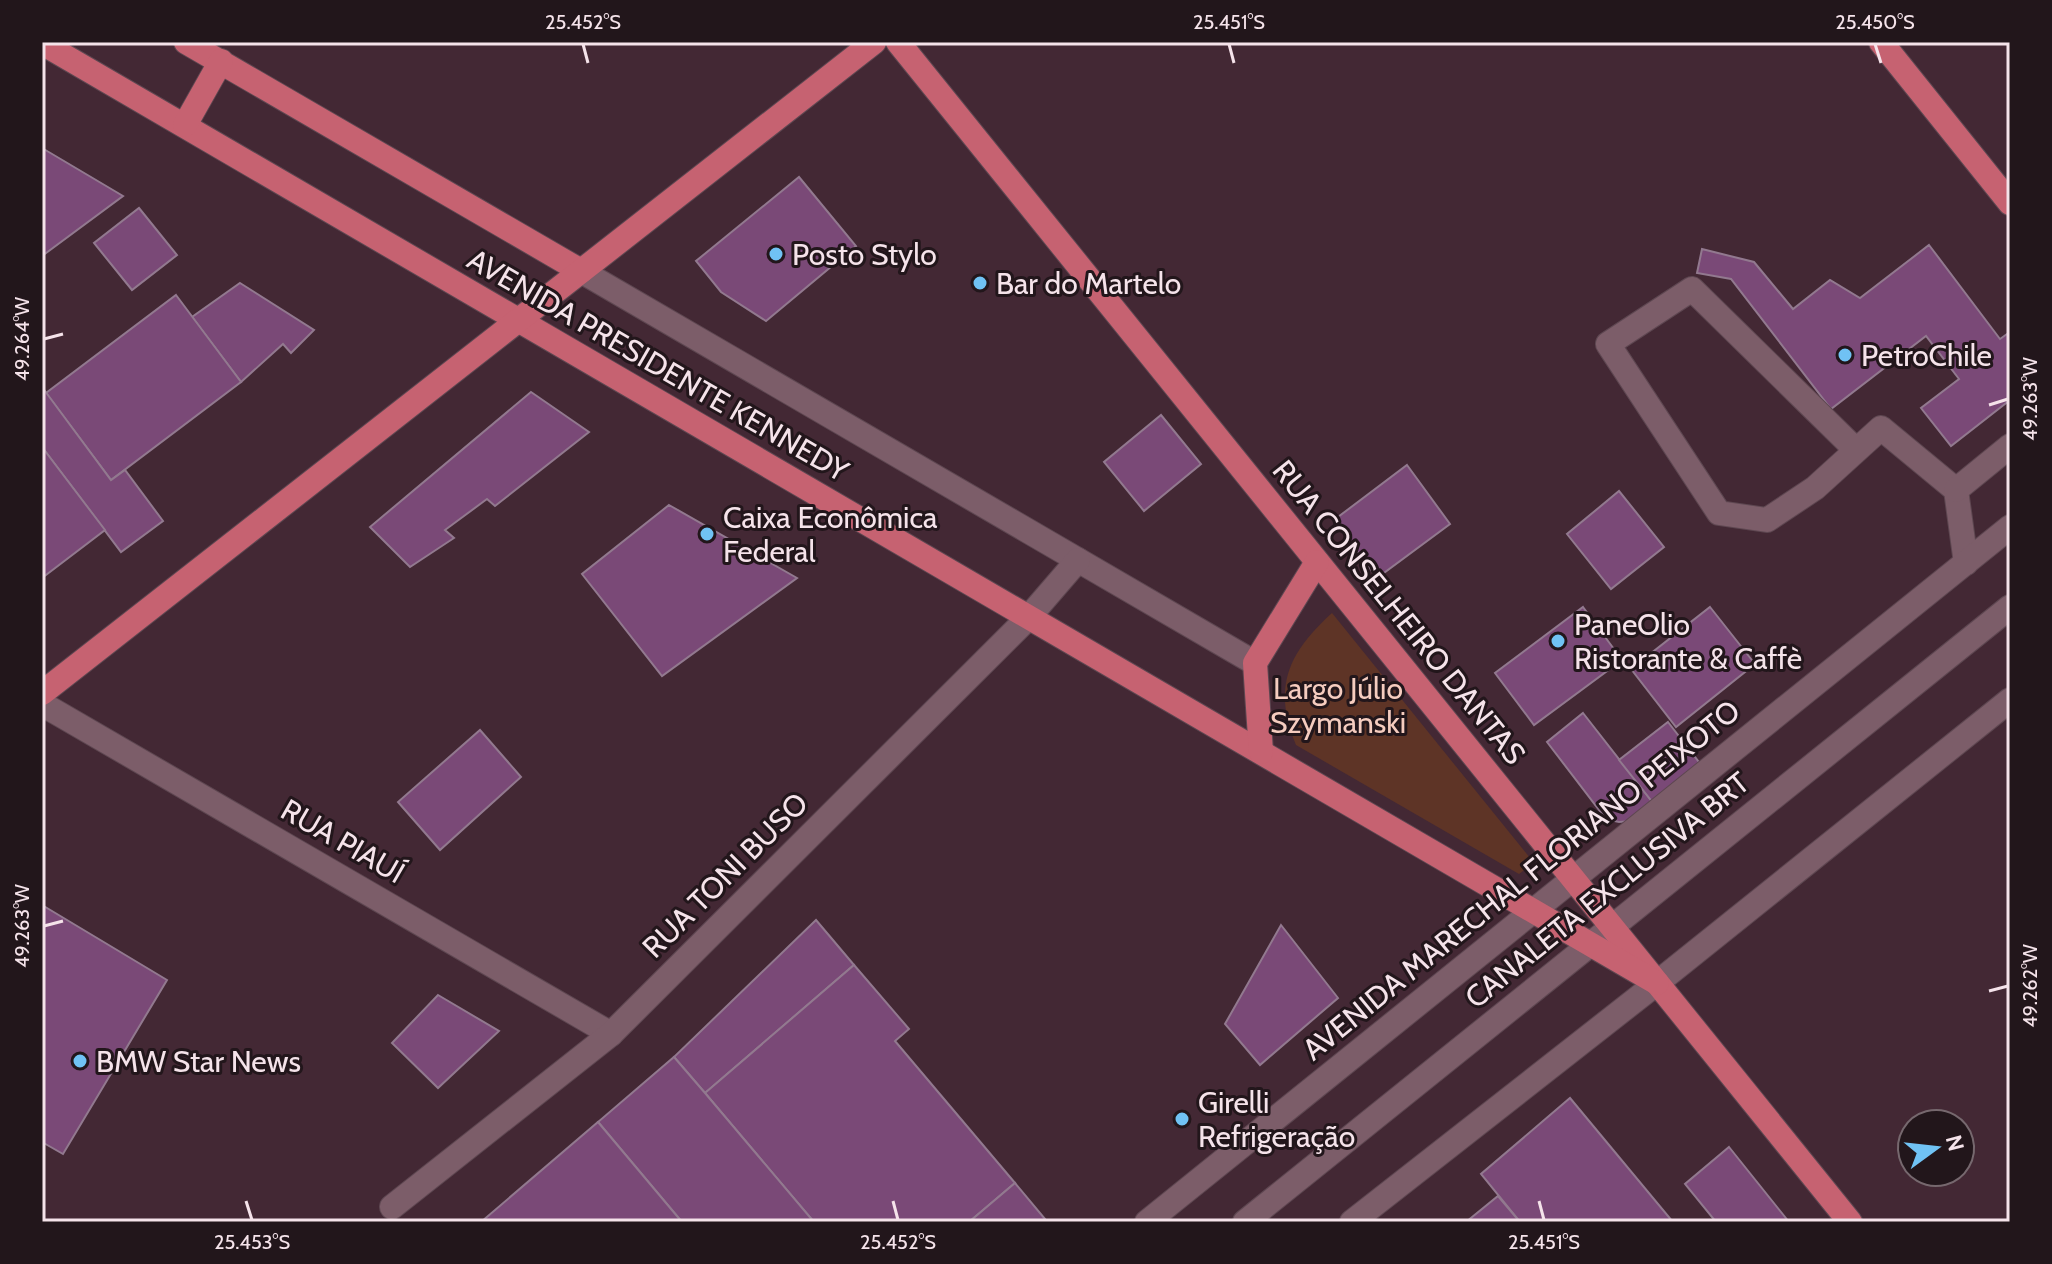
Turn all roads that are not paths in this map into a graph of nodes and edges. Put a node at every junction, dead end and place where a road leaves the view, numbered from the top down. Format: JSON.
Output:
{"nodes":[{"id":1,"x":186,"y":42,"type":"edge"},
{"id":2,"x":874,"y":42,"type":"edge"},
{"id":3,"x":898,"y":42,"type":"edge"},
{"id":4,"x":1881,"y":42,"type":"edge"},
{"id":5,"x":42,"y":43,"type":"edge"},
{"id":6,"x":221,"y":61,"type":"junction"},
{"id":7,"x":185,"y":125,"type":"junction"},
{"id":8,"x":2010,"y":203,"type":"edge"},
{"id":9,"x":581,"y":271,"type":"junction"},
{"id":10,"x":520,"y":319,"type":"junction"},
{"id":11,"x":2010,"y":446,"type":"edge"},
{"id":12,"x":1855,"y":449,"type":"junction"},
{"id":13,"x":1956,"y":490,"type":"junction"},
{"id":14,"x":2010,"y":527,"type":"edge"},
{"id":15,"x":1078,"y":560,"type":"junction"},
{"id":16,"x":1317,"y":562,"type":"junction"},
{"id":17,"x":1966,"y":563,"type":"junction"},
{"id":18,"x":2010,"y":607,"type":"edge"},
{"id":19,"x":1028,"y":618,"type":"junction"},
{"id":20,"x":1255,"y":663,"type":"junction"},
{"id":21,"x":42,"y":693,"type":"edge"},
{"id":22,"x":2010,"y":700,"type":"edge"},
{"id":23,"x":42,"y":704,"type":"edge"},
{"id":24,"x":1261,"y":752,"type":"junction"},
{"id":25,"x":1573,"y":879,"type":"junction"},
{"id":26,"x":1534,"y":910,"type":"junction"},
{"id":27,"x":1612,"y":927,"type":"junction"},
{"id":28,"x":1592,"y":943,"type":"junction"},
{"id":29,"x":1657,"y":983,"type":"junction"},
{"id":30,"x":611,"y":1034,"type":"junction"},
{"id":31,"x":392,"y":1207,"type":"dead end"},
{"id":32,"x":1147,"y":1222,"type":"edge"},
{"id":33,"x":1245,"y":1222,"type":"edge"},
{"id":34,"x":1352,"y":1222,"type":"edge"},
{"id":35,"x":1850,"y":1222,"type":"edge"}],
"edges":[{"from":1,"to":6,"type":"main road","name":"AVENIDA PRESIDENTE KENNEDY"},
{"from":2,"to":9,"type":"main road"},
{"from":3,"to":16,"type":"main road","name":"RUA CONSELHEIRO DANTAS"},
{"from":4,"to":8,"type":"main road"},
{"from":5,"to":7,"type":"main road","name":"AVENIDA PRESIDENTE KENNEDY"},
{"from":6,"to":7,"type":"main road"},
{"from":6,"to":9,"type":"main road","name":"AVENIDA PRESIDENTE KENNEDY"},
{"from":7,"to":10,"type":"main road","name":"AVENIDA PRESIDENTE KENNEDY"},
{"from":9,"to":10,"type":"main road"},
{"from":9,"to":15,"type":"street","name":"AVENIDA PRESIDENTE KENNEDY"},
{"from":10,"to":19,"type":"main road","name":"AVENIDA PRESIDENTE KENNEDY"},
{"from":10,"to":21,"type":"main road"},
{"from":11,"to":13,"type":"street"},
{"from":12,"to":12,"type":"street"},
{"from":12,"to":13,"type":"street"},
{"from":13,"to":17,"type":"street"},
{"from":14,"to":17,"type":"street","name":"AVENIDA MARECHAL FLORIANO PEIXOTO"},
{"from":15,"to":19,"type":"street","name":"RUA TONI BUSO"},
{"from":15,"to":20,"type":"street","name":"AVENIDA PRESIDENTE KENNEDY"},
{"from":16,"to":20,"type":"main road"},
{"from":16,"to":25,"type":"main road","name":"RUA CONSELHEIRO DANTAS"},
{"from":17,"to":25,"type":"street","name":"AVENIDA MARECHAL FLORIANO PEIXOTO"},
{"from":18,"to":27,"type":"street","name":"CANALETA EXCLUSIVA BRT"},
{"from":19,"to":24,"type":"main road","name":"AVENIDA PRESIDENTE KENNEDY"},
{"from":19,"to":30,"type":"street","name":"RUA TONI BUSO"},
{"from":20,"to":24,"type":"main road"},
{"from":22,"to":29,"type":"street"},
{"from":23,"to":30,"type":"street","name":"RUA PIAUÍ"},
{"from":24,"to":26,"type":"main road","name":"AVENIDA PRESIDENTE KENNEDY"},
{"from":25,"to":26,"type":"street","name":"AVENIDA MARECHAL FLORIANO PEIXOTO"},
{"from":25,"to":27,"type":"main road","name":"RUA CONSELHEIRO DANTAS"},
{"from":26,"to":28,"type":"main road","name":"AVENIDA PRESIDENTE KENNEDY"},
{"from":26,"to":32,"type":"street","name":"AVENIDA MARECHAL FLORIANO PEIXOTO"},
{"from":27,"to":28,"type":"street","name":"CANALETA EXCLUSIVA BRT"},
{"from":27,"to":29,"type":"main road","name":"RUA CONSELHEIRO DANTAS"},
{"from":28,"to":29,"type":"main road","name":"AVENIDA PRESIDENTE KENNEDY"},
{"from":28,"to":33,"type":"street","name":"CANALETA EXCLUSIVA BRT"},
{"from":29,"to":34,"type":"street"},
{"from":29,"to":35,"type":"main road","name":"RUA CONSELHEIRO DANTAS"},
{"from":30,"to":31,"type":"street","name":"RUA TONI BUSO"}]}
